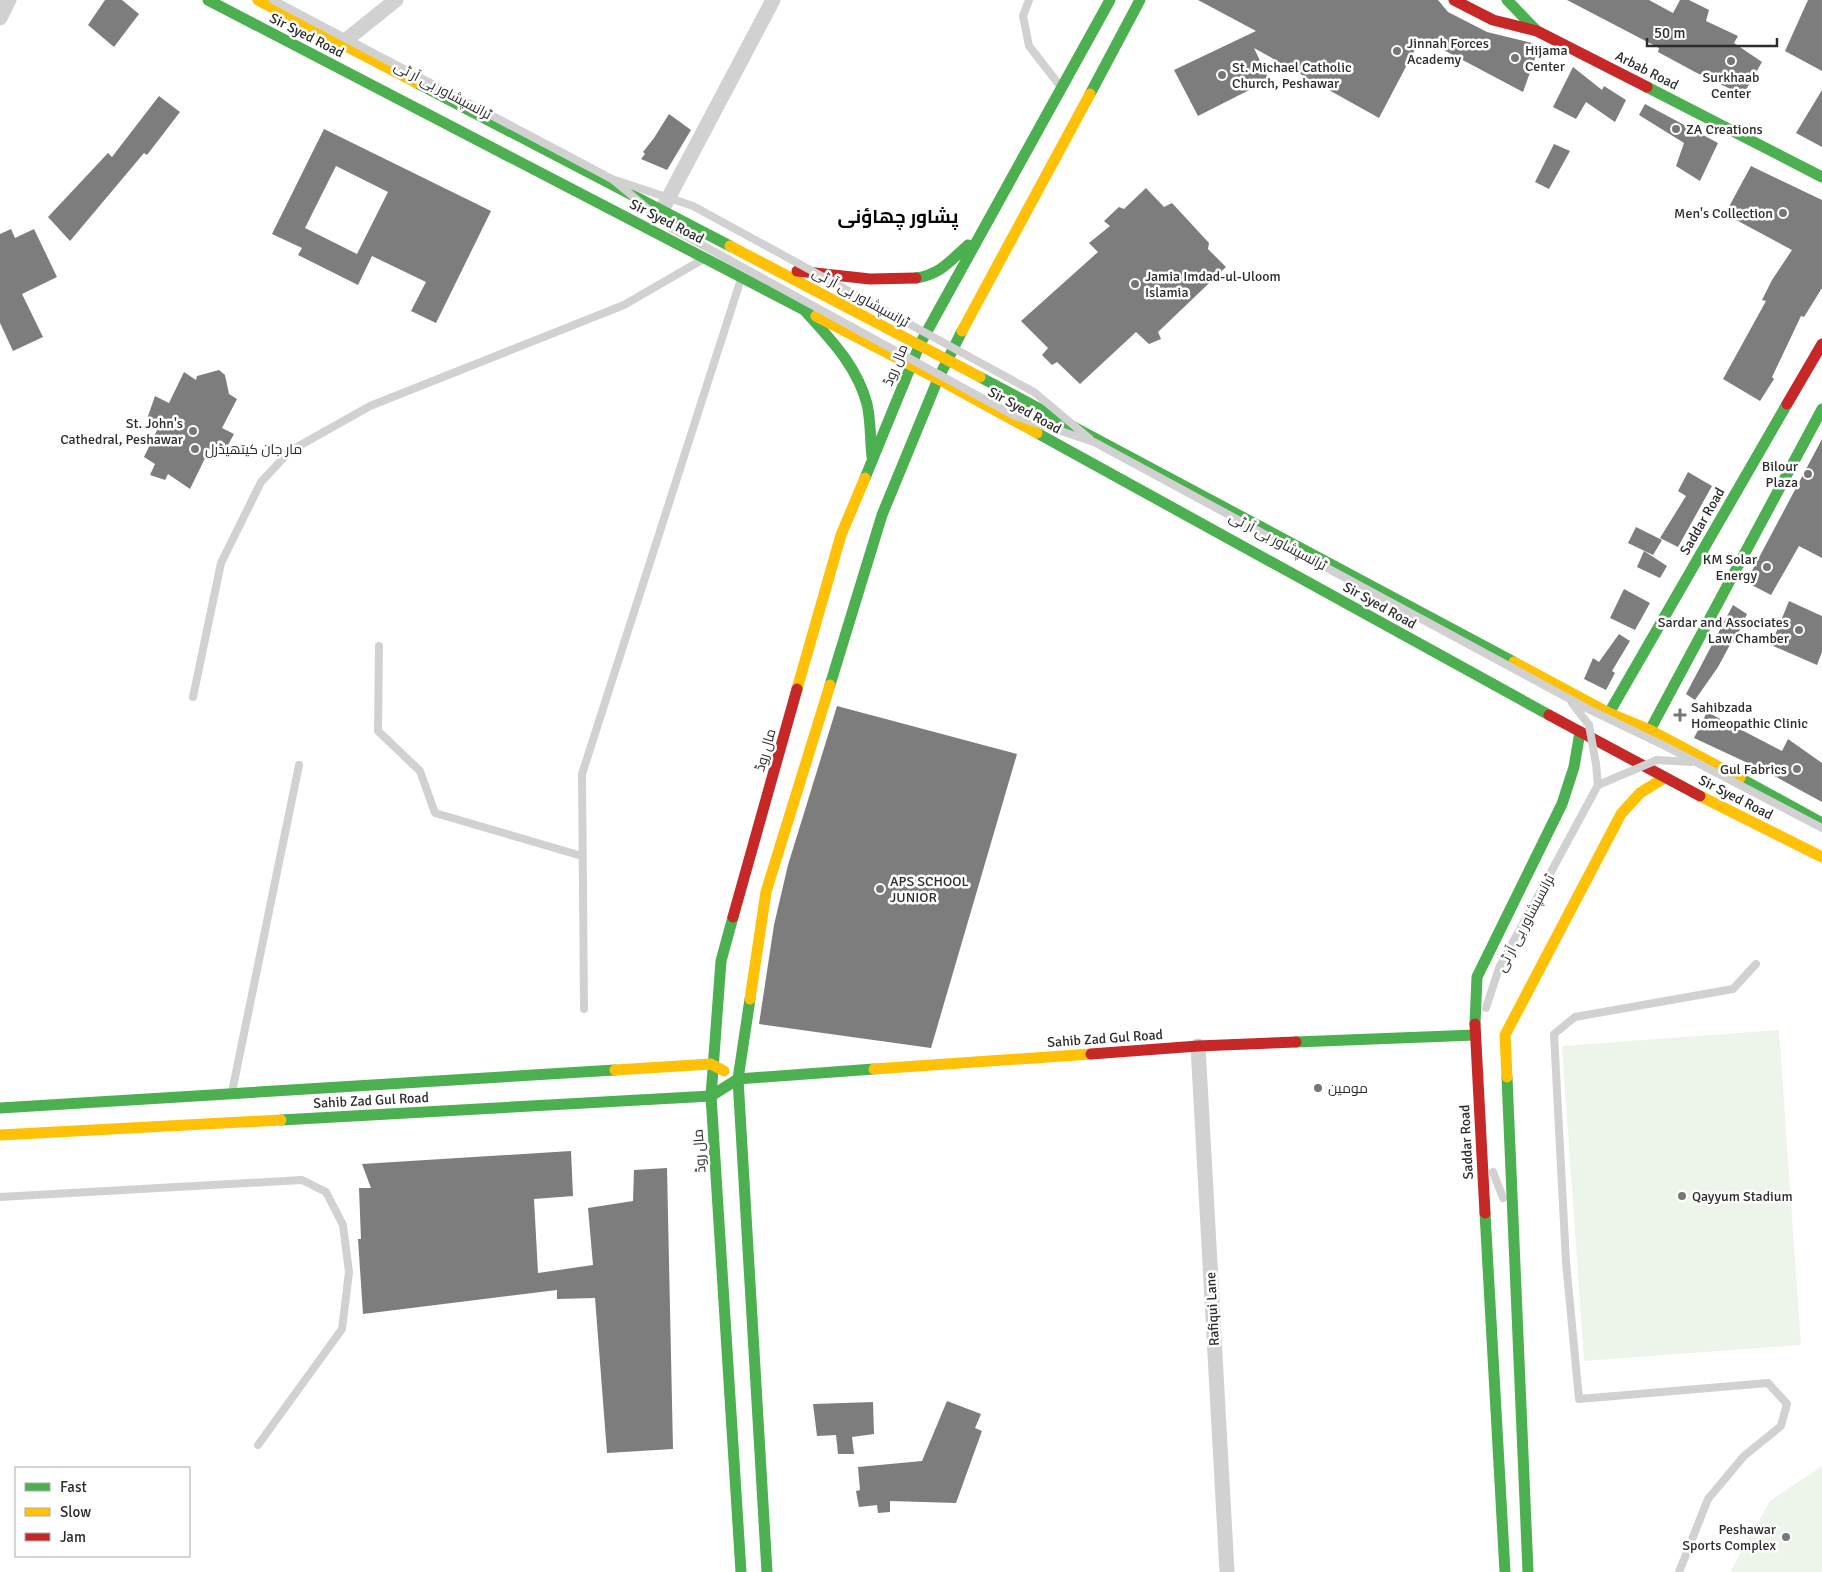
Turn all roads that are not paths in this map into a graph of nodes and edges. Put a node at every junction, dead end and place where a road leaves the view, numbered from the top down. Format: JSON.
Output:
{"nodes":[{"id":1,"x":9,"y":0,"type":"edge"},
{"id":2,"x":208,"y":0,"type":"edge"},
{"id":3,"x":258,"y":0,"type":"edge"},
{"id":4,"x":273,"y":0,"type":"edge"},
{"id":5,"x":396,"y":0,"type":"edge"},
{"id":6,"x":773,"y":0,"type":"edge"},
{"id":7,"x":1029,"y":0,"type":"edge"},
{"id":8,"x":1110,"y":0,"type":"edge"},
{"id":9,"x":1140,"y":0,"type":"edge"},
{"id":10,"x":1454,"y":0,"type":"edge"},
{"id":11,"x":1506,"y":0,"type":"edge"},
{"id":12,"x":0,"y":18,"type":"edge"},
{"id":13,"x":1537,"y":31,"type":"junction"},
{"id":14,"x":341,"y":44,"type":"junction"},
{"id":15,"x":1062,"y":89,"type":"junction"},
{"id":16,"x":1822,"y":177,"type":"edge"},
{"id":17,"x":612,"y":179,"type":"junction"},
{"id":18,"x":662,"y":210,"type":"junction"},
{"id":19,"x":985,"y":228,"type":"junction"},
{"id":20,"x":706,"y":258,"type":"junction"},
{"id":21,"x":769,"y":266,"type":"junction"},
{"id":22,"x":742,"y":277,"type":"junction"},
{"id":23,"x":804,"y":309,"type":"junction"},
{"id":24,"x":920,"y":344,"type":"junction"},
{"id":25,"x":1822,"y":344,"type":"edge"},
{"id":26,"x":947,"y":358,"type":"junction"},
{"id":27,"x":911,"y":365,"type":"junction"},
{"id":28,"x":938,"y":379,"type":"junction"},
{"id":29,"x":1822,"y":409,"type":"edge"},
{"id":30,"x":1094,"y":442,"type":"junction"},
{"id":31,"x":872,"y":461,"type":"junction"},
{"id":32,"x":1335,"y":566,"type":"junction"},
{"id":33,"x":1322,"y":590,"type":"junction"},
{"id":34,"x":379,"y":646,"type":"dead end"},
{"id":35,"x":193,"y":697,"type":"dead end"},
{"id":36,"x":1567,"y":698,"type":"junction"},
{"id":37,"x":1609,"y":713,"type":"junction"},
{"id":38,"x":1650,"y":730,"type":"junction"},
{"id":39,"x":1580,"y":732,"type":"junction"},
{"id":40,"x":1695,"y":762,"type":"junction"},
{"id":41,"x":299,"y":765,"type":"dead end"},
{"id":42,"x":1664,"y":778,"type":"junction"},
{"id":43,"x":1743,"y":780,"type":"junction"},
{"id":44,"x":1598,"y":785,"type":"junction"},
{"id":45,"x":1731,"y":802,"type":"junction"},
{"id":46,"x":1822,"y":823,"type":"edge"},
{"id":47,"x":1822,"y":828,"type":"edge"},
{"id":48,"x":582,"y":856,"type":"junction"},
{"id":49,"x":1822,"y":857,"type":"edge"},
{"id":50,"x":1756,"y":964,"type":"dead end"},
{"id":51,"x":584,"y":1009,"type":"dead end"},
{"id":52,"x":1484,"y":1012,"type":"dead end"},
{"id":53,"x":1475,"y":1035,"type":"junction"},
{"id":54,"x":1198,"y":1046,"type":"junction"},
{"id":55,"x":711,"y":1064,"type":"junction"},
{"id":56,"x":738,"y":1079,"type":"junction"},
{"id":57,"x":231,"y":1094,"type":"junction"},
{"id":58,"x":711,"y":1096,"type":"junction"},
{"id":59,"x":0,"y":1108,"type":"edge"},
{"id":60,"x":0,"y":1135,"type":"edge"},
{"id":61,"x":1492,"y":1162,"type":"dead end"},
{"id":62,"x":1493,"y":1172,"type":"junction"},
{"id":63,"x":0,"y":1197,"type":"edge"},
{"id":64,"x":1512,"y":1223,"type":"junction"},
{"id":65,"x":1487,"y":1230,"type":"junction"},
{"id":66,"x":258,"y":1445,"type":"dead end"},
{"id":67,"x":741,"y":1572,"type":"edge"},
{"id":68,"x":767,"y":1572,"type":"edge"},
{"id":69,"x":1227,"y":1572,"type":"edge"},
{"id":70,"x":1505,"y":1572,"type":"edge"},
{"id":71,"x":1528,"y":1572,"type":"edge"},
{"id":72,"x":1679,"y":1572,"type":"edge"}],
"edges":[{"from":1,"to":12,"type":"street"},
{"from":2,"to":20,"type":"main road","name":"Sir Syed Road"},
{"from":3,"to":14,"type":"main road","name":"Sir Syed Road"},
{"from":4,"to":17,"type":"lane","name":"ٹرانسپشاور بی آر ٹی","bridge":true},
{"from":5,"to":14,"type":"street"},
{"from":6,"to":18,"type":"street"},
{"from":7,"to":15,"type":"lane"},
{"from":8,"to":15,"type":"main road","name":"مال روڈ"},
{"from":9,"to":26,"type":"main road"},
{"from":10,"to":13,"type":"main road","name":"Arbab Road"},
{"from":11,"to":13,"type":"main road"},
{"from":13,"to":16,"type":"main road","name":"Arbab Road"},
{"from":14,"to":18,"type":"main road","name":"Sir Syed Road"},
{"from":15,"to":19,"type":"main road","name":"مال روڈ"},
{"from":17,"to":30,"type":"lane","name":"ٹرانسپشاور بی آر ٹی","bridge":true},
{"from":17,"to":30,"type":"lane","name":"ٹرانسپشاور بی آر ٹی","bridge":true},
{"from":18,"to":21,"type":"main road","name":"Sir Syed Road"},
{"from":19,"to":21,"type":"main road"},
{"from":19,"to":24,"type":"main road","name":"مال روڈ"},
{"from":20,"to":22,"type":"main road","name":"Sir Syed Road"},
{"from":20,"to":35,"type":"lane"},
{"from":21,"to":24,"type":"main road","name":"Sir Syed Road"},
{"from":22,"to":23,"type":"main road","name":"Sir Syed Road"},
{"from":22,"to":48,"type":"lane"},
{"from":23,"to":27,"type":"main road","name":"Sir Syed Road"},
{"from":23,"to":31,"type":"main road"},
{"from":24,"to":26,"type":"main road","name":"Sir Syed Road"},
{"from":24,"to":27,"type":"main road","name":"مال روڈ"},
{"from":25,"to":37,"type":"main road","name":"Saddar Road"},
{"from":26,"to":28,"type":"main road"},
{"from":26,"to":32,"type":"main road","name":"Sir Syed Road"},
{"from":27,"to":28,"type":"main road","name":"Sir Syed Road"},
{"from":27,"to":31,"type":"main road","name":"مال روڈ"},
{"from":28,"to":33,"type":"main road","name":"Sir Syed Road"},
{"from":28,"to":56,"type":"main road"},
{"from":29,"to":38,"type":"main road"},
{"from":30,"to":36,"type":"lane","name":"ٹرانسپشاور بی آر ٹی","bridge":true},
{"from":31,"to":55,"type":"main road","name":"مال روڈ"},
{"from":32,"to":33,"type":"main road"},
{"from":32,"to":37,"type":"main road","name":"Sir Syed Road"},
{"from":33,"to":39,"type":"main road","name":"Sir Syed Road"},
{"from":34,"to":48,"type":"lane"},
{"from":36,"to":40,"type":"lane","name":"ٹرانسپشاور بی آر ٹی","bridge":true},
{"from":36,"to":44,"type":"lane","name":"ٹرانسپشاور بی آر ٹی","bridge":true},
{"from":37,"to":38,"type":"main road","name":"Sir Syed Road"},
{"from":38,"to":43,"type":"main road","name":"Sir Syed Road"},
{"from":39,"to":42,"type":"main road","name":"Sir Syed Road"},
{"from":39,"to":53,"type":"main road","name":"Saddar Road"},
{"from":40,"to":44,"type":"lane","name":"ٹرانسپشاور بی آر ٹی","bridge":true},
{"from":40,"to":47,"type":"lane","name":"ٹرانسپشاور بی آر ٹی","bridge":true},
{"from":41,"to":57,"type":"lane"},
{"from":42,"to":45,"type":"main road","name":"Sir Syed Road"},
{"from":42,"to":64,"type":"main road"},
{"from":43,"to":45,"type":"main road"},
{"from":43,"to":46,"type":"main road","name":"Sir Syed Road"},
{"from":44,"to":52,"type":"lane","name":"ٹرانسپشاور بی آر ٹی"},
{"from":45,"to":49,"type":"main road","name":"Sir Syed Road"},
{"from":48,"to":51,"type":"lane"},
{"from":50,"to":72,"type":"lane"},
{"from":53,"to":54,"type":"main road","name":"Sahib Zad Gul Road"},
{"from":53,"to":65,"type":"main road","name":"Saddar Road"},
{"from":54,"to":56,"type":"main road","name":"Sahib Zad Gul Road"},
{"from":54,"to":69,"type":"street","name":"Rafiqui Lane"},
{"from":55,"to":56,"type":"main road"},
{"from":55,"to":57,"type":"main road","name":"Sahib Zad Gul Road"},
{"from":55,"to":58,"type":"main road","name":"مال روڈ"},
{"from":56,"to":58,"type":"main road","name":"Sahib Zad Gul Road"},
{"from":56,"to":68,"type":"main road"},
{"from":57,"to":59,"type":"main road","name":"Sahib Zad Gul Road"},
{"from":58,"to":60,"type":"main road","name":"Sahib Zad Gul Road"},
{"from":58,"to":67,"type":"main road","name":"مال روڈ"},
{"from":61,"to":62,"type":"lane"},
{"from":62,"to":64,"type":"lane"},
{"from":62,"to":65,"type":"lane"},
{"from":63,"to":66,"type":"lane"},
{"from":64,"to":71,"type":"main road"},
{"from":65,"to":70,"type":"main road","name":"Saddar Road"}]}
